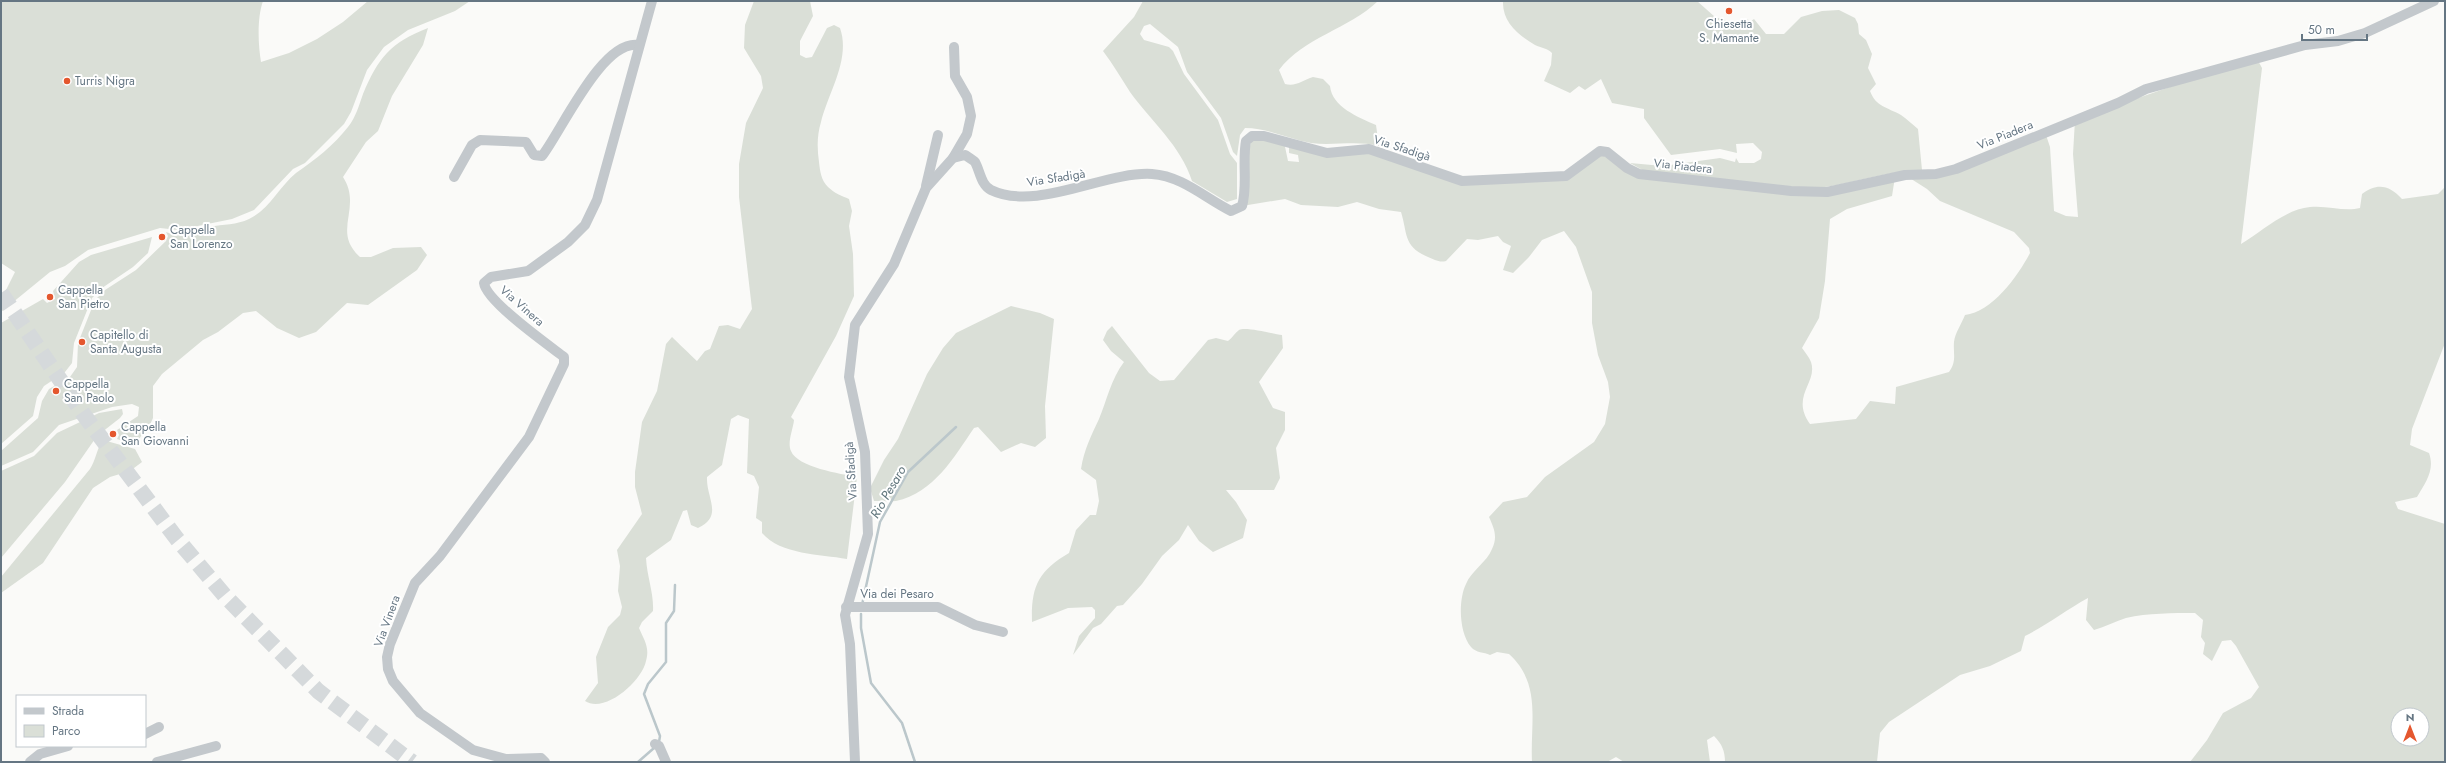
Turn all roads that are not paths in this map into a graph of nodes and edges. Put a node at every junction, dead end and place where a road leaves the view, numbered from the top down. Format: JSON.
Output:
{"nodes":[{"id":1,"x":652,"y":1,"type":"edge"},
{"id":2,"x":2434,"y":1,"type":"edge"},
{"id":3,"x":638,"y":45,"type":"junction"},
{"id":4,"x":954,"y":47,"type":"dead end"},
{"id":5,"x":938,"y":135,"type":"dead end"},
{"id":6,"x":953,"y":158,"type":"junction"},
{"id":7,"x":1579,"y":166,"type":"joint"},
{"id":8,"x":454,"y":177,"type":"dead end"},
{"id":9,"x":926,"y":188,"type":"junction"},
{"id":10,"x":846,"y":607,"type":"junction"},
{"id":11,"x":1003,"y":632,"type":"dead end"},
{"id":12,"x":158,"y":727,"type":"dead end"},
{"id":13,"x":146,"y":733,"type":"edge"},
{"id":14,"x":657,"y":745,"type":"dead end"},
{"id":15,"x":216,"y":746,"type":"dead end"},
{"id":16,"x":64,"y":747,"type":"edge"},
{"id":17,"x":30,"y":762,"type":"edge"},
{"id":18,"x":156,"y":762,"type":"edge"},
{"id":19,"x":545,"y":762,"type":"edge"},
{"id":20,"x":666,"y":762,"type":"edge"},
{"id":21,"x":855,"y":762,"type":"edge"}],
"edges":[{"from":1,"to":3,"type":"street"},
{"from":2,"to":7,"type":"street","name":"Via Piadera"},
{"from":3,"to":8,"type":"street"},
{"from":3,"to":19,"type":"street","name":"Via Vinera"},
{"from":4,"to":6,"type":"street"},
{"from":5,"to":9,"type":"street"},
{"from":6,"to":7,"type":"street","name":"Via Sfadigà"},
{"from":6,"to":9,"type":"street","name":"Via Sfadigà"},
{"from":9,"to":10,"type":"street","name":"Via Sfadigà"},
{"from":10,"to":11,"type":"street","name":"Via dei Pesaro"},
{"from":10,"to":21,"type":"street","name":"Via dei Pesaro"},
{"from":12,"to":13,"type":"street"},
{"from":14,"to":20,"type":"street"},
{"from":15,"to":18,"type":"street"},
{"from":16,"to":17,"type":"street"}]}
